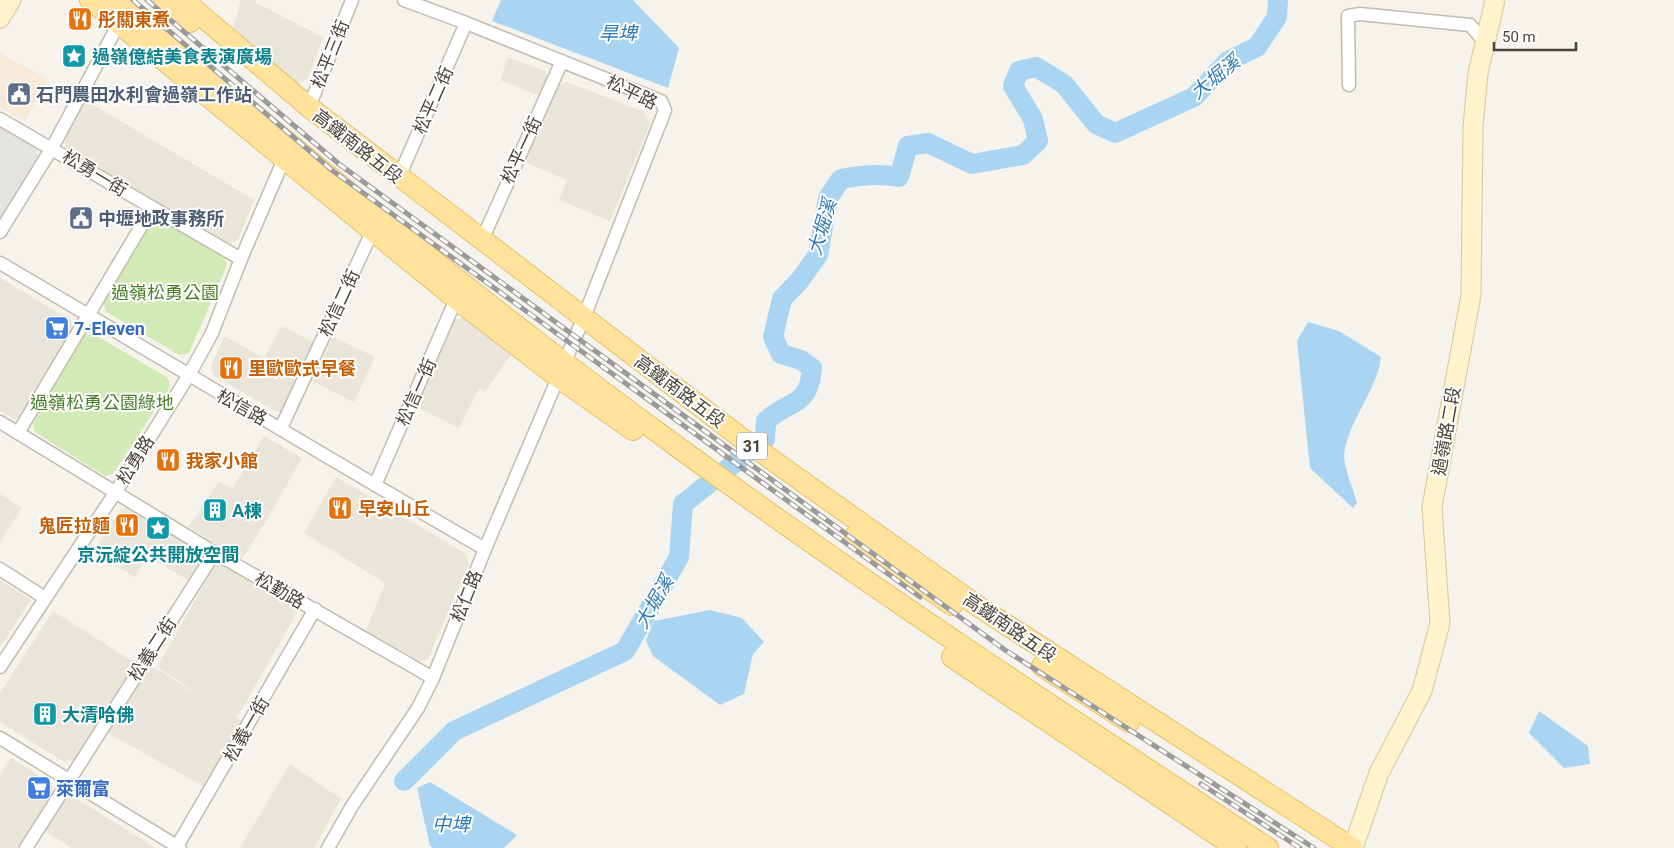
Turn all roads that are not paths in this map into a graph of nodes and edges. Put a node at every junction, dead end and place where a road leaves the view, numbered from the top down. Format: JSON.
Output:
{"nodes":[{"id":1,"x":11,"y":0,"type":"edge"},
{"id":2,"x":90,"y":0,"type":"edge"},
{"id":3,"x":116,"y":0,"type":"edge"},
{"id":4,"x":164,"y":0,"type":"edge"},
{"id":5,"x":183,"y":0,"type":"edge"},
{"id":6,"x":352,"y":0,"type":"edge"},
{"id":7,"x":404,"y":0,"type":"edge"},
{"id":8,"x":1495,"y":0,"type":"edge"},
{"id":9,"x":0,"y":18,"type":"edge"},
{"id":10,"x":466,"y":23,"type":"junction"},
{"id":11,"x":118,"y":25,"type":"junction"},
{"id":12,"x":1484,"y":41,"type":"junction"},
{"id":13,"x":562,"y":61,"type":"junction"},
{"id":14,"x":1349,"y":85,"type":"dead end"},
{"id":15,"x":309,"y":107,"type":"junction"},
{"id":16,"x":0,"y":119,"type":"edge"},
{"id":17,"x":52,"y":148,"type":"junction"},
{"id":18,"x":284,"y":159,"type":"junction"},
{"id":19,"x":399,"y":177,"type":"junction"},
{"id":20,"x":152,"y":208,"type":"junction"},
{"id":21,"x":0,"y":232,"type":"edge"},
{"id":22,"x":372,"y":232,"type":"junction"},
{"id":23,"x":482,"y":240,"type":"junction"},
{"id":24,"x":241,"y":259,"type":"junction"},
{"id":25,"x":0,"y":262,"type":"edge"},
{"id":26,"x":456,"y":299,"type":"junction"},
{"id":27,"x":88,"y":314,"type":"junction"},
{"id":28,"x":581,"y":324,"type":"junction"},
{"id":29,"x":562,"y":370,"type":"junction"},
{"id":30,"x":189,"y":375,"type":"junction"},
{"id":31,"x":0,"y":422,"type":"edge"},
{"id":32,"x":280,"y":428,"type":"junction"},
{"id":33,"x":18,"y":433,"type":"junction"},
{"id":34,"x":375,"y":485,"type":"junction"},
{"id":35,"x":115,"y":493,"type":"junction"},
{"id":36,"x":485,"y":549,"type":"junction"},
{"id":37,"x":215,"y":552,"type":"junction"},
{"id":38,"x":0,"y":569,"type":"edge"},
{"id":39,"x":913,"y":578,"type":"junction"},
{"id":40,"x":45,"y":598,"type":"junction"},
{"id":41,"x":976,"y":605,"type":"junction"},
{"id":42,"x":316,"y":610,"type":"junction"},
{"id":43,"x":908,"y":626,"type":"junction"},
{"id":44,"x":965,"y":649,"type":"junction"},
{"id":45,"x":0,"y":667,"type":"edge"},
{"id":46,"x":433,"y":678,"type":"junction"},
{"id":47,"x":1136,"y":710,"type":"junction"},
{"id":48,"x":0,"y":738,"type":"edge"},
{"id":49,"x":1181,"y":755,"type":"junction"},
{"id":50,"x":69,"y":780,"type":"junction"},
{"id":51,"x":178,"y":847,"type":"edge"},
{"id":52,"x":26,"y":848,"type":"edge"},
{"id":53,"x":328,"y":848,"type":"edge"},
{"id":54,"x":1236,"y":848,"type":"edge"},
{"id":55,"x":1268,"y":848,"type":"edge"},
{"id":56,"x":1330,"y":848,"type":"edge"},
{"id":57,"x":1353,"y":848,"type":"edge"}],
"edges":[{"from":1,"to":9,"type":"street"},
{"from":2,"to":11,"type":"main road","number":"31"},
{"from":3,"to":29,"type":"main road","number":"31"},
{"from":4,"to":28,"type":"main road","name":"高鐵南路五段","number":"31"},
{"from":5,"to":15,"type":"main road","name":"高鐵南路五段","number":"31"},
{"from":6,"to":15,"type":"street","name":"松平三街"},
{"from":7,"to":10,"type":"street","name":"松平路"},
{"from":8,"to":12,"type":"street","name":"過嶺路二段"},
{"from":10,"to":13,"type":"street","name":"松平路"},
{"from":10,"to":19,"type":"street","name":"松平二街"},
{"from":11,"to":17,"type":"street"},
{"from":11,"to":18,"type":"main road","number":"31"},
{"from":12,"to":14,"type":"street"},
{"from":12,"to":57,"type":"street","name":"過嶺路二段"},
{"from":13,"to":23,"type":"street","name":"松平一街"},
{"from":13,"to":28,"type":"street","name":"松平路"},
{"from":15,"to":19,"type":"main road","name":"高鐵南路五段","number":"31"},
{"from":16,"to":17,"type":"street","name":"松勇一街"},
{"from":17,"to":20,"type":"street","name":"松勇一街"},
{"from":17,"to":21,"type":"street"},
{"from":18,"to":22,"type":"main road","number":"31"},
{"from":18,"to":24,"type":"street","name":"松勇路"},
{"from":19,"to":23,"type":"main road","name":"高鐵南路五段","number":"31"},
{"from":20,"to":24,"type":"street","name":"松勇一街"},
{"from":20,"to":27,"type":"street"},
{"from":22,"to":26,"type":"main road","number":"31"},
{"from":22,"to":32,"type":"street","name":"松信二街"},
{"from":23,"to":28,"type":"main road","name":"高鐵南路五段","number":"31"},
{"from":24,"to":30,"type":"street","name":"松勇路"},
{"from":25,"to":27,"type":"street","name":"松信路"},
{"from":26,"to":29,"type":"main road","number":"31"},
{"from":26,"to":34,"type":"street","name":"松信一街"},
{"from":27,"to":30,"type":"street","name":"松信路"},
{"from":27,"to":33,"type":"street"},
{"from":28,"to":29,"type":"street","name":"松仁路"},
{"from":28,"to":39,"type":"main road","name":"高鐵南路五段","number":"31"},
{"from":28,"to":41,"type":"main road","name":"高鐵南路五段","number":"31"},
{"from":29,"to":36,"type":"street","name":"松仁路"},
{"from":29,"to":43,"type":"main road","number":"31"},
{"from":29,"to":44,"type":"main road","number":"31"},
{"from":30,"to":32,"type":"street","name":"松信路"},
{"from":30,"to":35,"type":"street","name":"松勇路"},
{"from":31,"to":33,"type":"street","name":"松勤路"},
{"from":32,"to":34,"type":"street","name":"松信路"},
{"from":33,"to":35,"type":"street","name":"松勤路"},
{"from":34,"to":36,"type":"street","name":"松信路"},
{"from":35,"to":37,"type":"street","name":"松勤路"},
{"from":35,"to":40,"type":"street","name":"松勇路"},
{"from":36,"to":46,"type":"street","name":"松仁路"},
{"from":37,"to":42,"type":"street","name":"松勤路"},
{"from":37,"to":50,"type":"street","name":"松義二街"},
{"from":38,"to":40,"type":"street"},
{"from":39,"to":41,"type":"main road"},
{"from":39,"to":49,"type":"main road","name":"高鐵南路五段","number":"31"},
{"from":40,"to":45,"type":"street","name":"松勇路"},
{"from":41,"to":47,"type":"main road","name":"高鐵南路五段","number":"31"},
{"from":42,"to":46,"type":"street","name":"松勤路"},
{"from":42,"to":51,"type":"street","name":"松義一街"},
{"from":43,"to":44,"type":"main road"},
{"from":43,"to":54,"type":"main road","number":"31"},
{"from":44,"to":55,"type":"main road","number":"31"},
{"from":46,"to":53,"type":"street","name":"松仁路"},
{"from":47,"to":49,"type":"main road"},
{"from":47,"to":57,"type":"main road","name":"高鐵南路五段","number":"31"},
{"from":48,"to":50,"type":"street"},
{"from":49,"to":56,"type":"main road","name":"高鐵南路五段","number":"31"},
{"from":50,"to":51,"type":"street"},
{"from":50,"to":52,"type":"street","name":"松義二街"}]}
